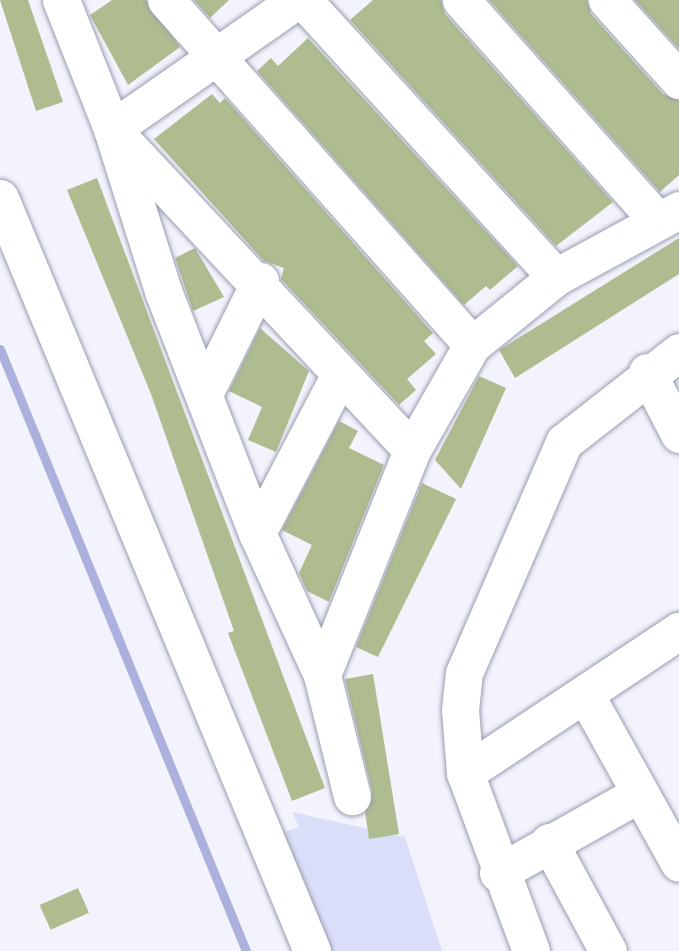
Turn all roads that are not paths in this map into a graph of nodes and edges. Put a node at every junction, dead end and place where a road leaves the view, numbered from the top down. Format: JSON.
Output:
{"nodes":[{"id":1,"x":61,"y":0,"type":"edge"},
{"id":2,"x":166,"y":0,"type":"edge"},
{"id":3,"x":297,"y":0,"type":"edge"},
{"id":4,"x":303,"y":0,"type":"edge"},
{"id":5,"x":461,"y":0,"type":"edge"},
{"id":6,"x":607,"y":0,"type":"edge"},
{"id":7,"x":213,"y":54,"type":"junction"},
{"id":8,"x":679,"y":80,"type":"edge"},
{"id":9,"x":112,"y":129,"type":"junction"},
{"id":10,"x":0,"y":198,"type":"edge"},
{"id":11,"x":668,"y":215,"type":"edge"},
{"id":12,"x":556,"y":277,"type":"junction"},
{"id":13,"x":260,"y":281,"type":"junction"},
{"id":14,"x":472,"y":345,"type":"junction"},
{"id":15,"x":679,"y":352,"type":"edge"},
{"id":16,"x":647,"y":372,"type":"junction"},
{"id":17,"x":340,"y":374,"type":"junction"},
{"id":18,"x":205,"y":392,"type":"junction"},
{"id":19,"x":679,"y":434,"type":"edge"},
{"id":20,"x":412,"y":450,"type":"junction"},
{"id":21,"x":257,"y":533,"type":"junction"},
{"id":22,"x":677,"y":639,"type":"edge"},
{"id":23,"x":322,"y":674,"type":"junction"},
{"id":24,"x":585,"y":694,"type":"junction"},
{"id":25,"x":466,"y":773,"type":"junction"},
{"id":26,"x":639,"y":794,"type":"junction"},
{"id":27,"x":352,"y":796,"type":"dead end"},
{"id":28,"x":549,"y":842,"type":"junction"},
{"id":29,"x":679,"y":863,"type":"edge"},
{"id":30,"x":498,"y":873,"type":"junction"},
{"id":31,"x":312,"y":951,"type":"edge"},
{"id":32,"x":531,"y":951,"type":"edge"},
{"id":33,"x":608,"y":951,"type":"edge"}],
"edges":[{"from":1,"to":9,"type":"street"},
{"from":2,"to":7,"type":"street"},
{"from":3,"to":7,"type":"street"},
{"from":4,"to":12,"type":"street"},
{"from":5,"to":11,"type":"street"},
{"from":6,"to":8,"type":"street"},
{"from":7,"to":9,"type":"street"},
{"from":7,"to":14,"type":"street"},
{"from":9,"to":13,"type":"street"},
{"from":9,"to":18,"type":"street"},
{"from":10,"to":31,"type":"street"},
{"from":11,"to":12,"type":"street"},
{"from":12,"to":14,"type":"street"},
{"from":13,"to":17,"type":"street"},
{"from":13,"to":18,"type":"street"},
{"from":14,"to":20,"type":"street"},
{"from":15,"to":16,"type":"street"},
{"from":16,"to":19,"type":"street"},
{"from":16,"to":25,"type":"street"},
{"from":17,"to":20,"type":"street"},
{"from":17,"to":21,"type":"street"},
{"from":18,"to":21,"type":"street"},
{"from":20,"to":23,"type":"street"},
{"from":21,"to":23,"type":"street"},
{"from":22,"to":24,"type":"street"},
{"from":23,"to":27,"type":"street"},
{"from":24,"to":25,"type":"street"},
{"from":24,"to":26,"type":"street"},
{"from":25,"to":30,"type":"street"},
{"from":26,"to":28,"type":"street"},
{"from":26,"to":29,"type":"street"},
{"from":28,"to":30,"type":"street"},
{"from":28,"to":33,"type":"street"},
{"from":30,"to":32,"type":"street"}]}
